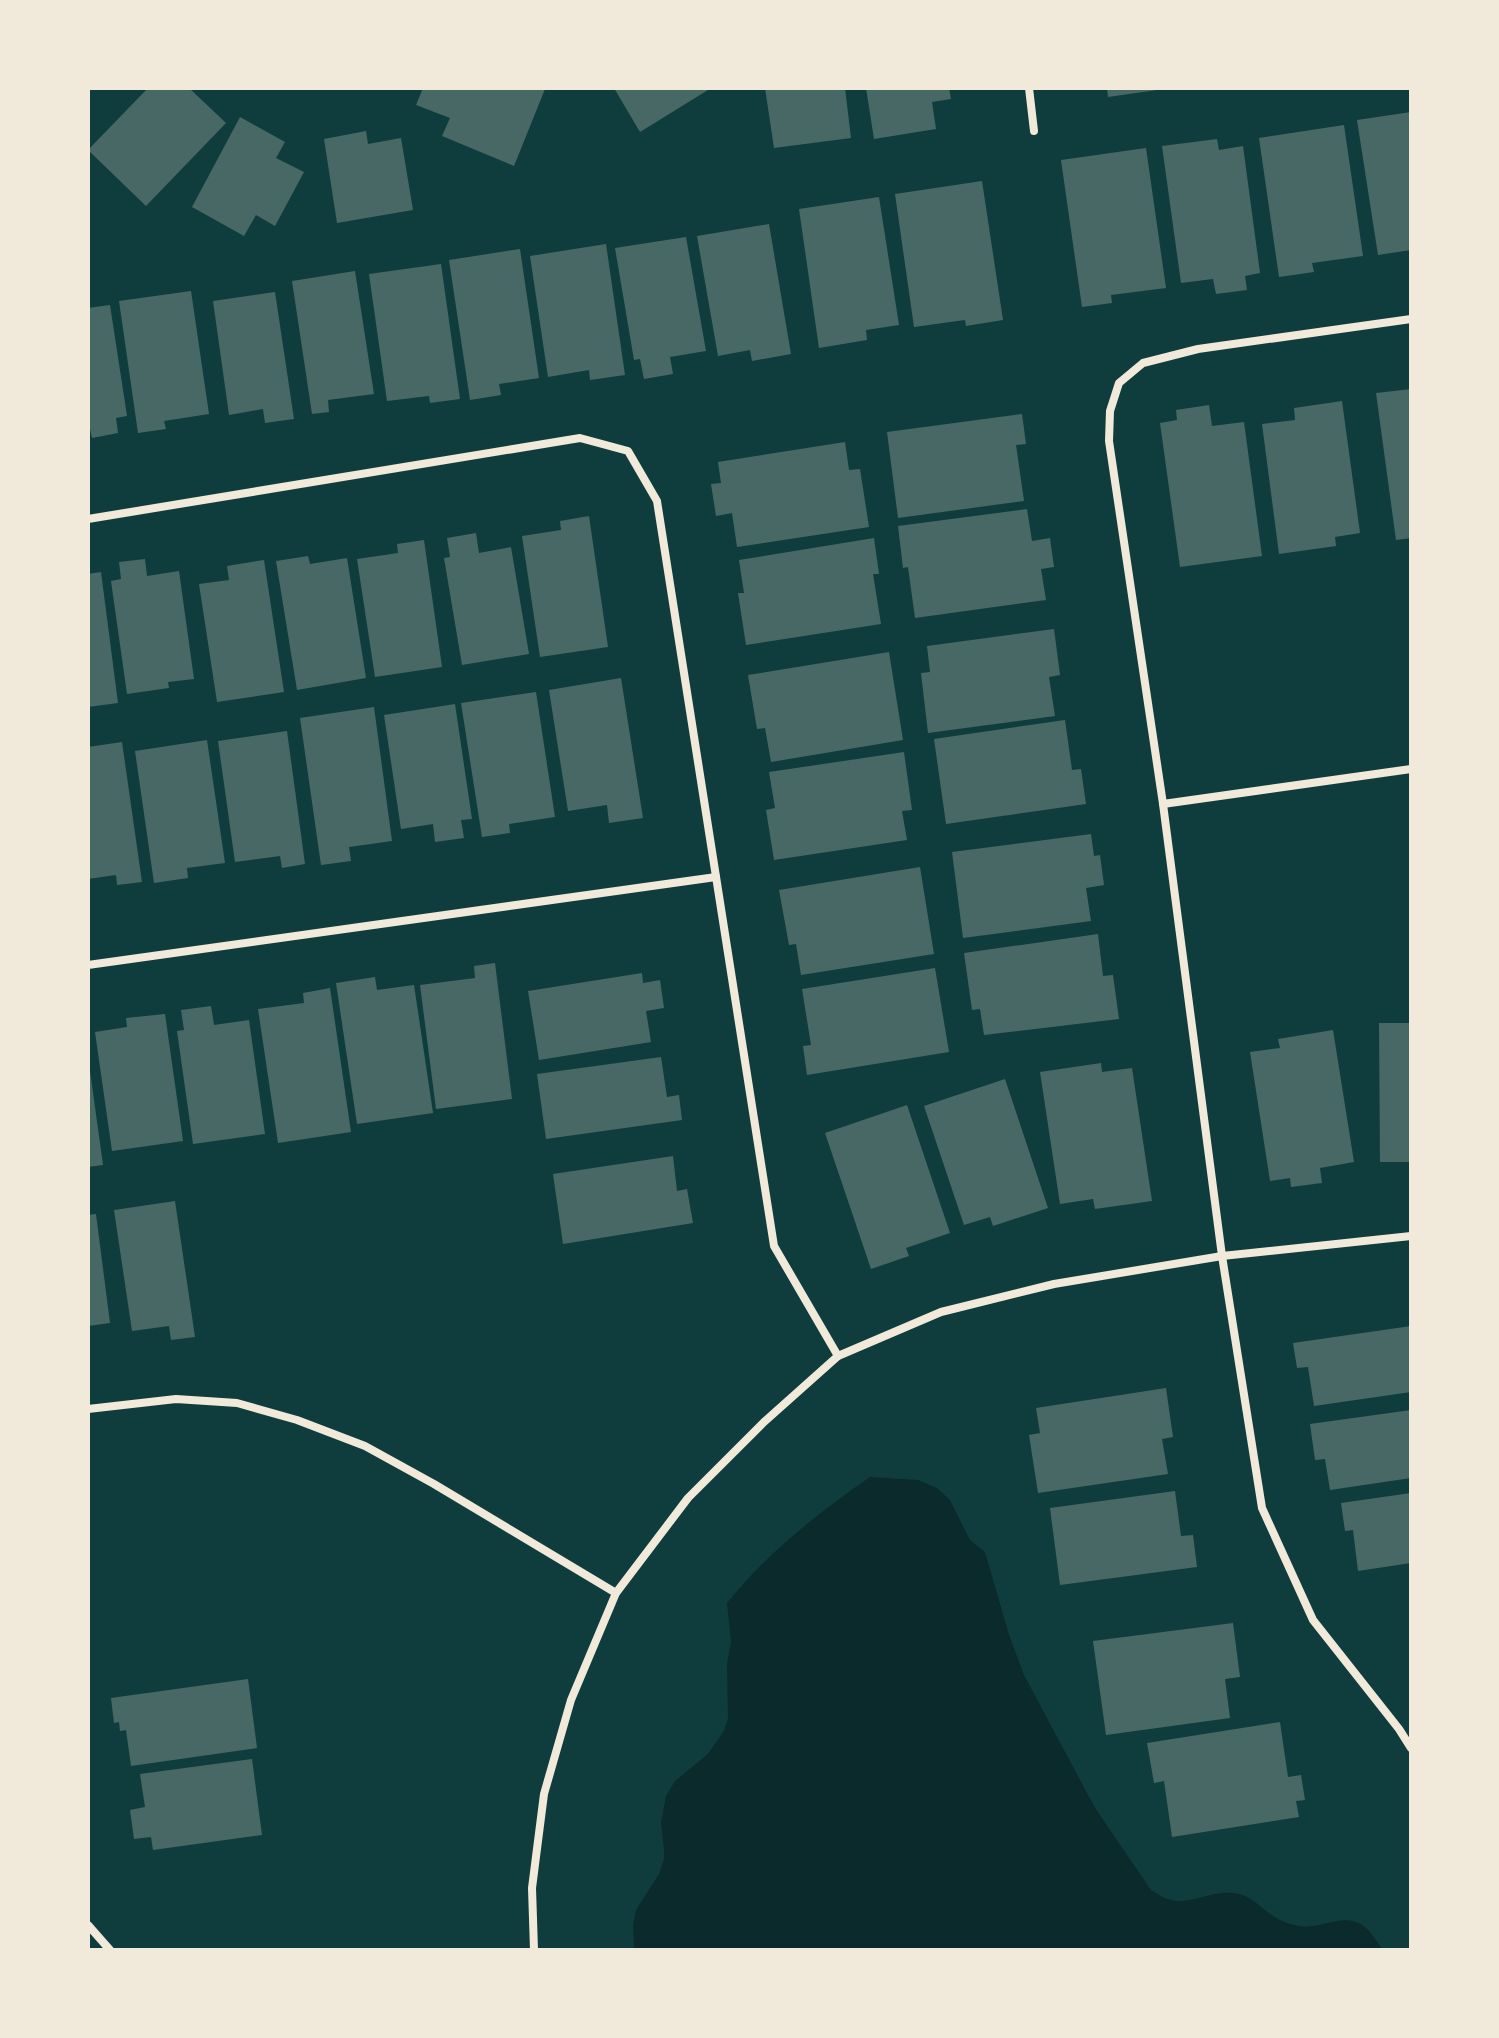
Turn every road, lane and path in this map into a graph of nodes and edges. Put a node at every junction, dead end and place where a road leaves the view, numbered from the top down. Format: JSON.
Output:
{"nodes":[{"id":1,"x":1029,"y":88,"type":"edge"},
{"id":2,"x":1034,"y":131,"type":"dead end"},
{"id":3,"x":1411,"y":319,"type":"edge"},
{"id":4,"x":88,"y":519,"type":"edge"},
{"id":5,"x":1411,"y":769,"type":"edge"},
{"id":6,"x":1163,"y":804,"type":"junction"},
{"id":7,"x":716,"y":877,"type":"junction"},
{"id":8,"x":88,"y":965,"type":"edge"},
{"id":9,"x":1411,"y":1236,"type":"edge"},
{"id":10,"x":1222,"y":1256,"type":"junction"},
{"id":11,"x":838,"y":1356,"type":"junction"},
{"id":12,"x":88,"y":1409,"type":"edge"},
{"id":13,"x":616,"y":1593,"type":"junction"},
{"id":14,"x":1411,"y":1748,"type":"edge"},
{"id":15,"x":88,"y":1925,"type":"edge"},
{"id":16,"x":110,"y":1950,"type":"edge"},
{"id":17,"x":534,"y":1950,"type":"edge"}],
"edges":[{"from":1,"to":2,"type":"street"},
{"from":3,"to":6,"type":"street"},
{"from":4,"to":7,"type":"street"},
{"from":5,"to":6,"type":"street"},
{"from":6,"to":10,"type":"street"},
{"from":7,"to":8,"type":"street"},
{"from":7,"to":11,"type":"street"},
{"from":9,"to":10,"type":"street"},
{"from":10,"to":11,"type":"street"},
{"from":10,"to":14,"type":"street"},
{"from":11,"to":13,"type":"street"},
{"from":12,"to":13,"type":"street"},
{"from":13,"to":17,"type":"street"},
{"from":15,"to":16,"type":"street"}]}
